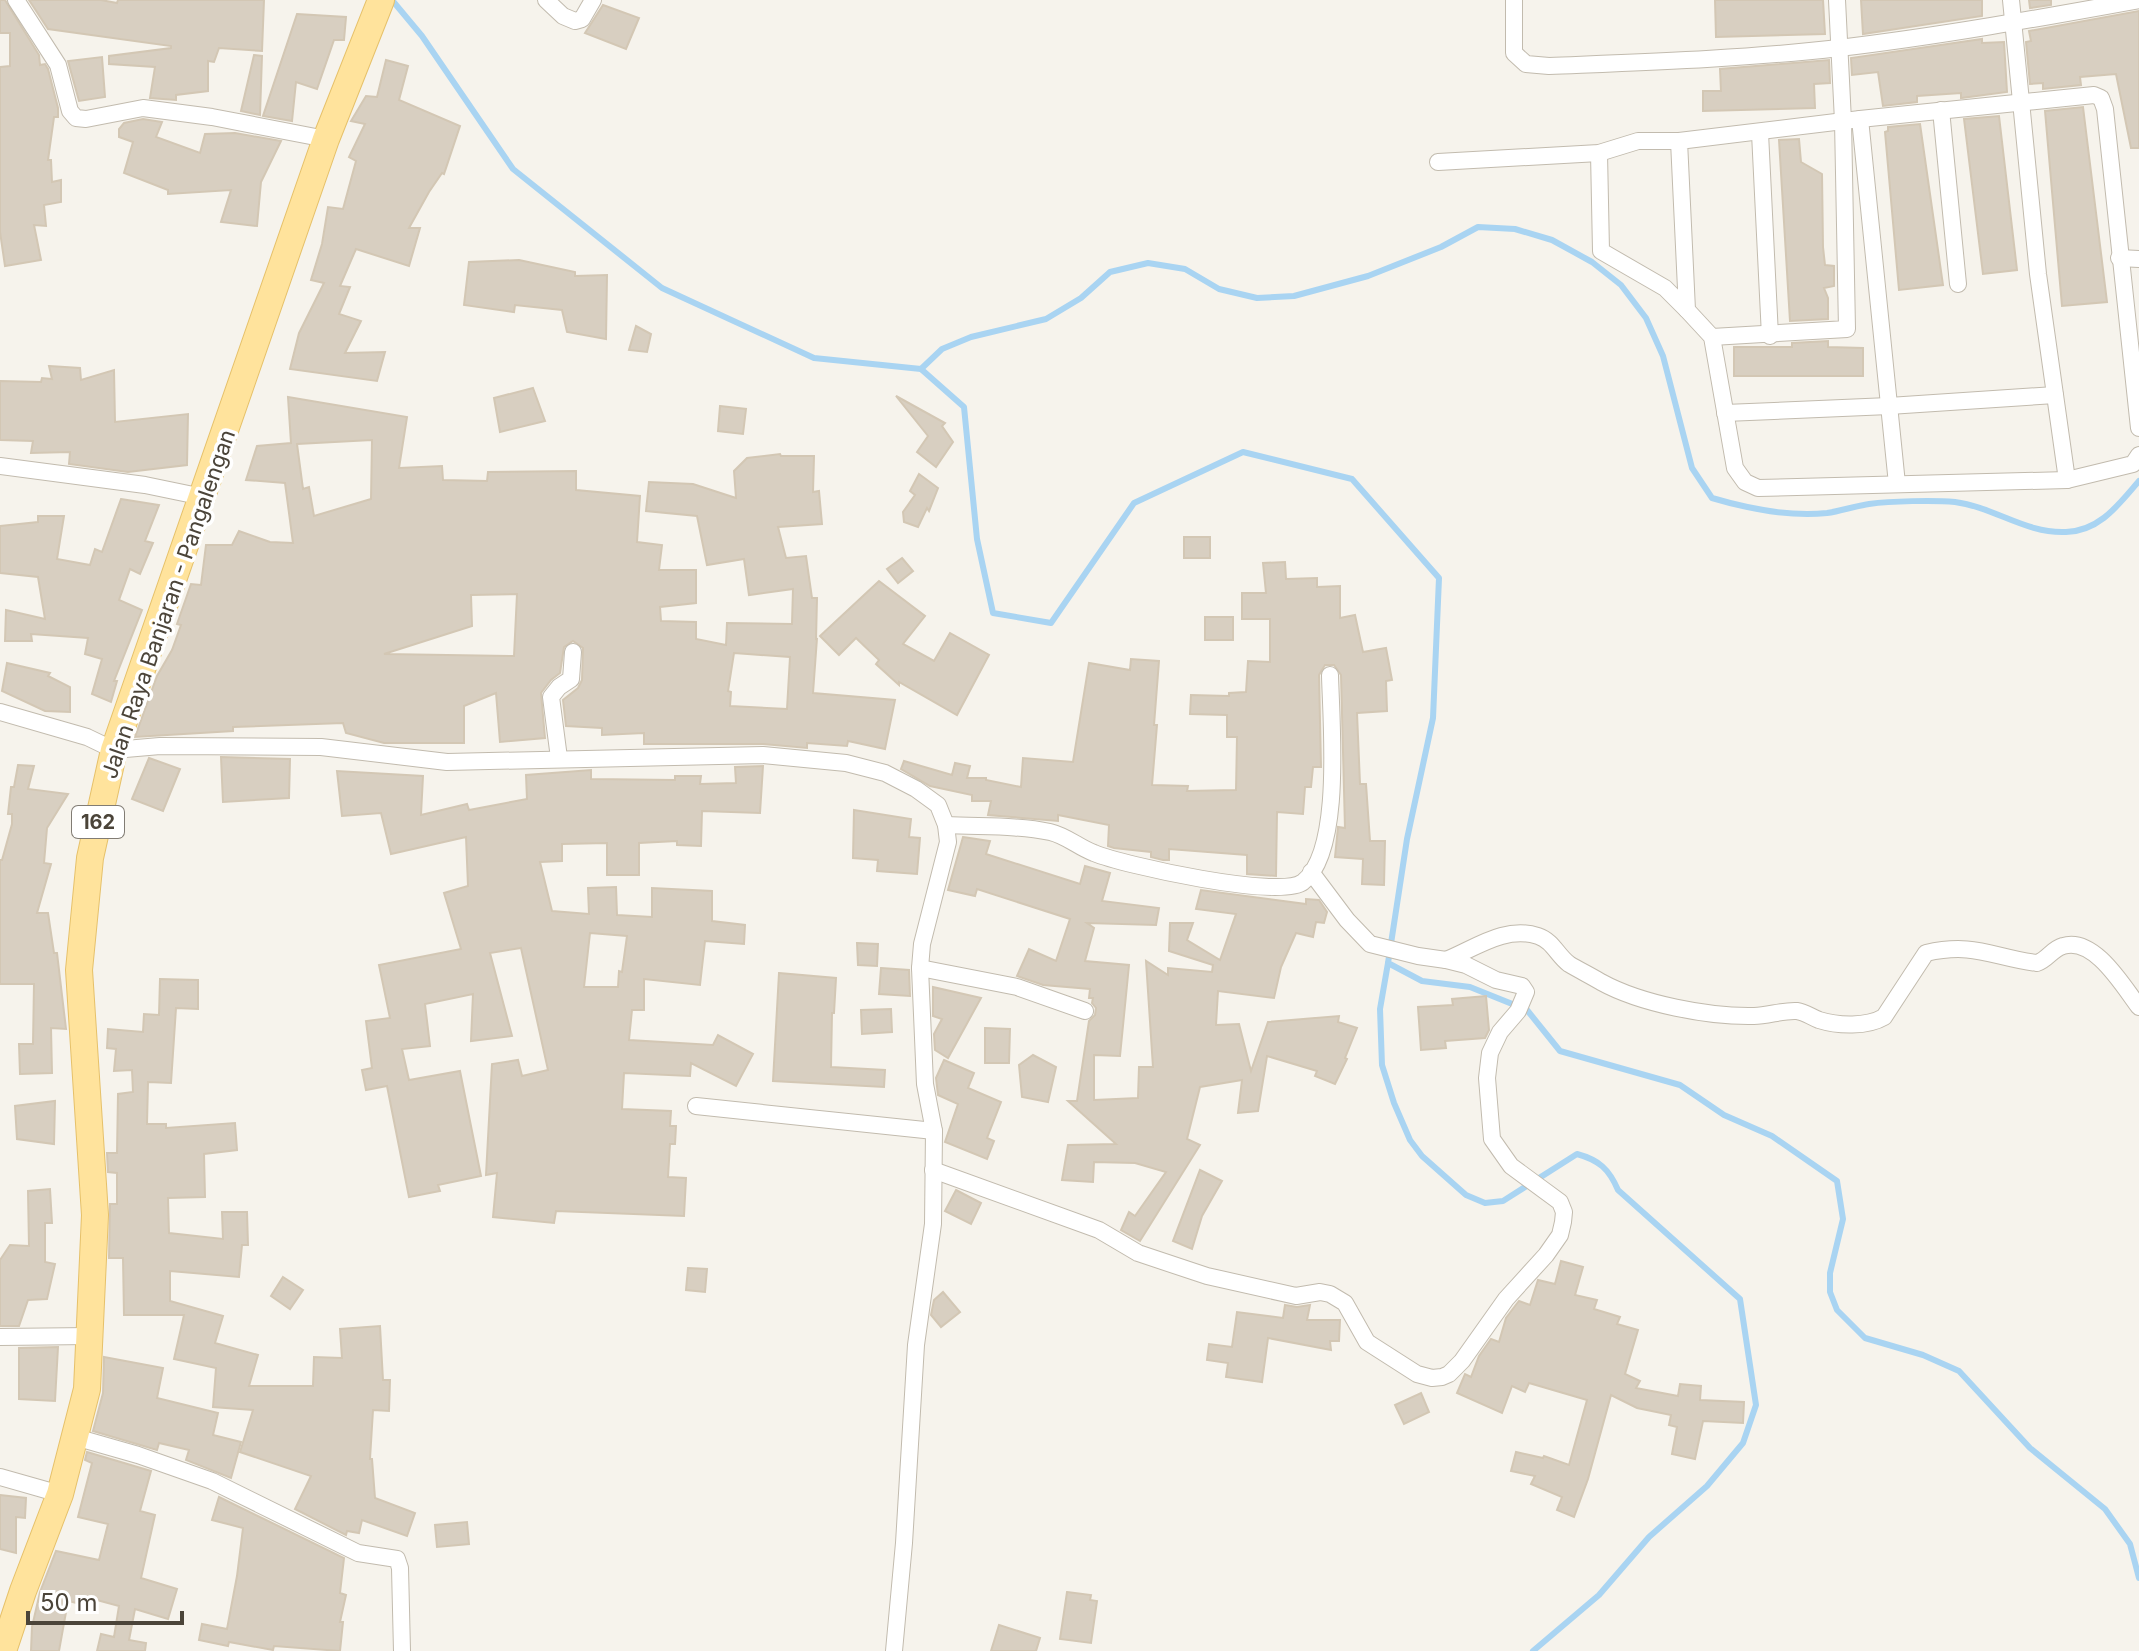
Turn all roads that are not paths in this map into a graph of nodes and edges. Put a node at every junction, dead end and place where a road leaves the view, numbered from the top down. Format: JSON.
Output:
{"nodes":[{"id":1,"x":16,"y":0,"type":"edge"},
{"id":2,"x":546,"y":0,"type":"edge"},
{"id":3,"x":593,"y":0,"type":"edge"},
{"id":4,"x":1514,"y":0,"type":"edge"},
{"id":5,"x":1837,"y":0,"type":"edge"},
{"id":6,"x":2011,"y":0,"type":"edge"},
{"id":7,"x":2139,"y":0,"type":"edge"},
{"id":8,"x":375,"y":11,"type":"edge"},
{"id":9,"x":2014,"y":23,"type":"junction"},
{"id":10,"x":1840,"y":48,"type":"junction"},
{"id":11,"x":2021,"y":101,"type":"junction"},
{"id":12,"x":1941,"y":110,"type":"junction"},
{"id":13,"x":1852,"y":120,"type":"junction"},
{"id":14,"x":1760,"y":133,"type":"junction"},
{"id":15,"x":326,"y":139,"type":"junction"},
{"id":16,"x":1679,"y":141,"type":"junction"},
{"id":17,"x":1599,"y":153,"type":"junction"},
{"id":18,"x":1438,"y":162,"type":"dead end"},
{"id":19,"x":2119,"y":258,"type":"junction"},
{"id":20,"x":2139,"y":259,"type":"edge"},
{"id":21,"x":1958,"y":284,"type":"dead end"},
{"id":22,"x":1687,"y":310,"type":"junction"},
{"id":23,"x":1770,"y":336,"type":"junction"},
{"id":24,"x":1712,"y":337,"type":"junction"},
{"id":25,"x":2055,"y":395,"type":"junction"},
{"id":26,"x":1889,"y":406,"type":"junction"},
{"id":27,"x":1725,"y":413,"type":"junction"},
{"id":28,"x":2139,"y":428,"type":"edge"},
{"id":29,"x":2139,"y":455,"type":"edge"},
{"id":30,"x":0,"y":466,"type":"edge"},
{"id":31,"x":2067,"y":480,"type":"junction"},
{"id":32,"x":1897,"y":484,"type":"junction"},
{"id":33,"x":203,"y":497,"type":"junction"},
{"id":34,"x":573,"y":652,"type":"dead end"},
{"id":35,"x":1330,"y":675,"type":"dead end"},
{"id":36,"x":0,"y":712,"type":"edge"},
{"id":37,"x":114,"y":750,"type":"junction"},
{"id":38,"x":559,"y":758,"type":"junction"},
{"id":39,"x":946,"y":825,"type":"junction"},
{"id":40,"x":1311,"y":872,"type":"junction"},
{"id":41,"x":1446,"y":960,"type":"junction"},
{"id":42,"x":920,"y":968,"type":"junction"},
{"id":43,"x":2139,"y":1007,"type":"edge"},
{"id":44,"x":1085,"y":1011,"type":"dead end"},
{"id":45,"x":696,"y":1106,"type":"dead end"},
{"id":46,"x":934,"y":1131,"type":"junction"},
{"id":47,"x":933,"y":1170,"type":"junction"},
{"id":48,"x":90,"y":1336,"type":"junction"},
{"id":49,"x":0,"y":1337,"type":"edge"},
{"id":50,"x":75,"y":1437,"type":"junction"},
{"id":51,"x":0,"y":1477,"type":"edge"},
{"id":52,"x":60,"y":1494,"type":"junction"},
{"id":53,"x":3,"y":1651,"type":"edge"},
{"id":54,"x":402,"y":1651,"type":"edge"},
{"id":55,"x":894,"y":1651,"type":"edge"}],
"edges":[{"from":1,"to":15,"type":"street"},
{"from":2,"to":3,"type":"street"},
{"from":4,"to":10,"type":"street"},
{"from":5,"to":10,"type":"street"},
{"from":6,"to":9,"type":"street"},
{"from":7,"to":9,"type":"street"},
{"from":8,"to":15,"type":"main road","name":"Jalan Raya Banjaran - Pangalengan","number":"162"},
{"from":9,"to":10,"type":"street"},
{"from":9,"to":11,"type":"street"},
{"from":10,"to":13,"type":"street"},
{"from":11,"to":12,"type":"street"},
{"from":11,"to":19,"type":"street"},
{"from":11,"to":25,"type":"street"},
{"from":12,"to":13,"type":"street"},
{"from":12,"to":21,"type":"street"},
{"from":13,"to":14,"type":"street"},
{"from":13,"to":23,"type":"street"},
{"from":13,"to":26,"type":"street"},
{"from":14,"to":16,"type":"street"},
{"from":14,"to":23,"type":"street"},
{"from":15,"to":33,"type":"main road","name":"Jalan Raya Banjaran - Pangalengan","number":"162"},
{"from":16,"to":17,"type":"street"},
{"from":16,"to":22,"type":"street"},
{"from":17,"to":18,"type":"street"},
{"from":17,"to":22,"type":"street"},
{"from":19,"to":20,"type":"street"},
{"from":19,"to":28,"type":"street"},
{"from":22,"to":24,"type":"street"},
{"from":23,"to":24,"type":"street"},
{"from":24,"to":27,"type":"street"},
{"from":25,"to":26,"type":"street"},
{"from":25,"to":31,"type":"street"},
{"from":26,"to":27,"type":"street"},
{"from":26,"to":32,"type":"street"},
{"from":27,"to":32,"type":"street"},
{"from":29,"to":31,"type":"street"},
{"from":30,"to":33,"type":"street"},
{"from":31,"to":32,"type":"street"},
{"from":33,"to":37,"type":"main road","name":"Jalan Raya Banjaran - Pangalengan","number":"162"},
{"from":34,"to":38,"type":"street"},
{"from":35,"to":40,"type":"street"},
{"from":36,"to":37,"type":"street"},
{"from":37,"to":38,"type":"street"},
{"from":37,"to":48,"type":"main road","name":"Jalan Raya Banjaran - Pangalengan","number":"162"},
{"from":38,"to":39,"type":"street"},
{"from":39,"to":40,"type":"street"},
{"from":39,"to":42,"type":"street"},
{"from":40,"to":41,"type":"street"},
{"from":41,"to":43,"type":"street"},
{"from":41,"to":47,"type":"street"},
{"from":42,"to":44,"type":"street"},
{"from":42,"to":46,"type":"street"},
{"from":45,"to":46,"type":"street"},
{"from":46,"to":47,"type":"street"},
{"from":47,"to":55,"type":"street"},
{"from":48,"to":49,"type":"street"},
{"from":48,"to":50,"type":"main road","name":"Jalan Raya Banjaran - Pangalengan","number":"162"},
{"from":50,"to":52,"type":"main road","name":"Jalan Raya Banjaran - Pangalengan","number":"162"},
{"from":50,"to":54,"type":"street"},
{"from":51,"to":52,"type":"street"},
{"from":52,"to":53,"type":"main road","name":"Jalan Raya Banjaran - Pangalengan","number":"162"}]}
